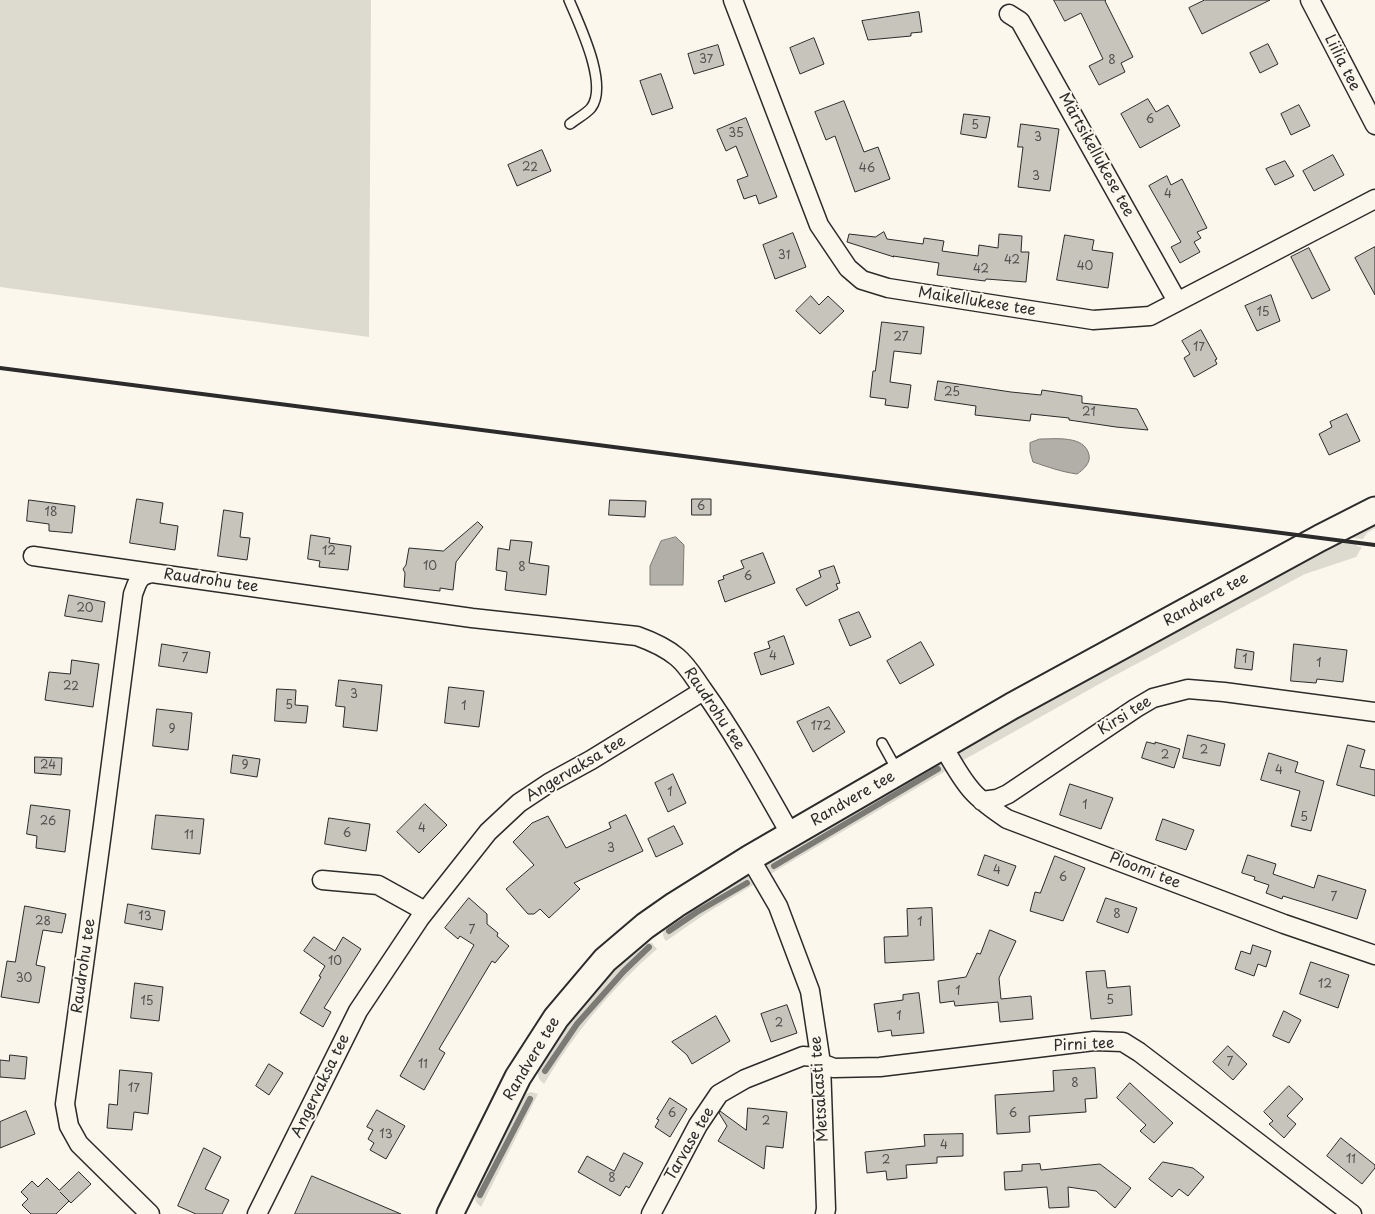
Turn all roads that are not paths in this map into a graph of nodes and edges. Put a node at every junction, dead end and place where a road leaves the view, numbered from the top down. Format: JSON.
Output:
{"nodes":[{"id":1,"x":569,"y":0,"type":"edge"},
{"id":2,"x":733,"y":0,"type":"edge"},
{"id":3,"x":1310,"y":0,"type":"edge"},
{"id":4,"x":1009,"y":14,"type":"dead end"},
{"id":5,"x":570,"y":124,"type":"dead end"},
{"id":6,"x":1375,"y":125,"type":"edge"},
{"id":7,"x":1375,"y":198,"type":"edge"},
{"id":8,"x":1177,"y":301,"type":"junction"},
{"id":9,"x":1375,"y":510,"type":"edge"},
{"id":10,"x":34,"y":556,"type":"dead end"},
{"id":11,"x":152,"y":573,"type":"junction"},
{"id":12,"x":704,"y":690,"type":"junction"},
{"id":13,"x":1375,"y":712,"type":"edge"},
{"id":14,"x":882,"y":743,"type":"dead end"},
{"id":15,"x":943,"y":746,"type":"junction"},
{"id":16,"x":898,"y":772,"type":"junction"},
{"id":17,"x":982,"y":801,"type":"junction"},
{"id":18,"x":791,"y":835,"type":"junction"},
{"id":19,"x":750,"y":858,"type":"junction"},
{"id":20,"x":322,"y":880,"type":"dead end"},
{"id":21,"x":426,"y":912,"type":"junction"},
{"id":22,"x":1375,"y":956,"type":"edge"},
{"id":23,"x":821,"y":1062,"type":"junction"},
{"id":24,"x":150,"y":1214,"type":"edge"},
{"id":25,"x":257,"y":1214,"type":"edge"},
{"id":26,"x":450,"y":1214,"type":"edge"},
{"id":27,"x":651,"y":1214,"type":"edge"},
{"id":28,"x":825,"y":1214,"type":"edge"},
{"id":29,"x":1352,"y":1214,"type":"edge"}],
"edges":[{"from":1,"to":5,"type":"lane"},
{"from":2,"to":8,"type":"street","name":"Maikellukese tee"},
{"from":3,"to":6,"type":"street","name":"Liilia tee"},
{"from":4,"to":8,"type":"street","name":"Märtsikellukese tee"},
{"from":7,"to":8,"type":"street","name":"Maikellukese tee"},
{"from":9,"to":15,"type":"street","name":"Randvere tee"},
{"from":10,"to":11,"type":"street"},
{"from":11,"to":12,"type":"street","name":"Raudrohu tee"},
{"from":11,"to":24,"type":"street","name":"Raudrohu tee"},
{"from":12,"to":18,"type":"street","name":"Raudrohu tee"},
{"from":12,"to":21,"type":"street","name":"Angervaksa tee"},
{"from":13,"to":17,"type":"street","name":"Kirsi tee"},
{"from":14,"to":16,"type":"lane"},
{"from":15,"to":16,"type":"street","name":"Randvere tee"},
{"from":15,"to":17,"type":"street","name":"Ploomi tee"},
{"from":16,"to":18,"type":"street","name":"Randvere tee"},
{"from":17,"to":22,"type":"street","name":"Ploomi tee"},
{"from":18,"to":19,"type":"street","name":"Randvere tee"},
{"from":19,"to":23,"type":"street","name":"Metsakasti tee"},
{"from":19,"to":26,"type":"street","name":"Randvere tee"},
{"from":20,"to":21,"type":"street"},
{"from":21,"to":25,"type":"street","name":"Angervaksa tee"},
{"from":23,"to":27,"type":"street","name":"Tarvase tee"},
{"from":23,"to":28,"type":"street","name":"Metsakasti tee"},
{"from":23,"to":29,"type":"street","name":"Pirni tee"}]}
